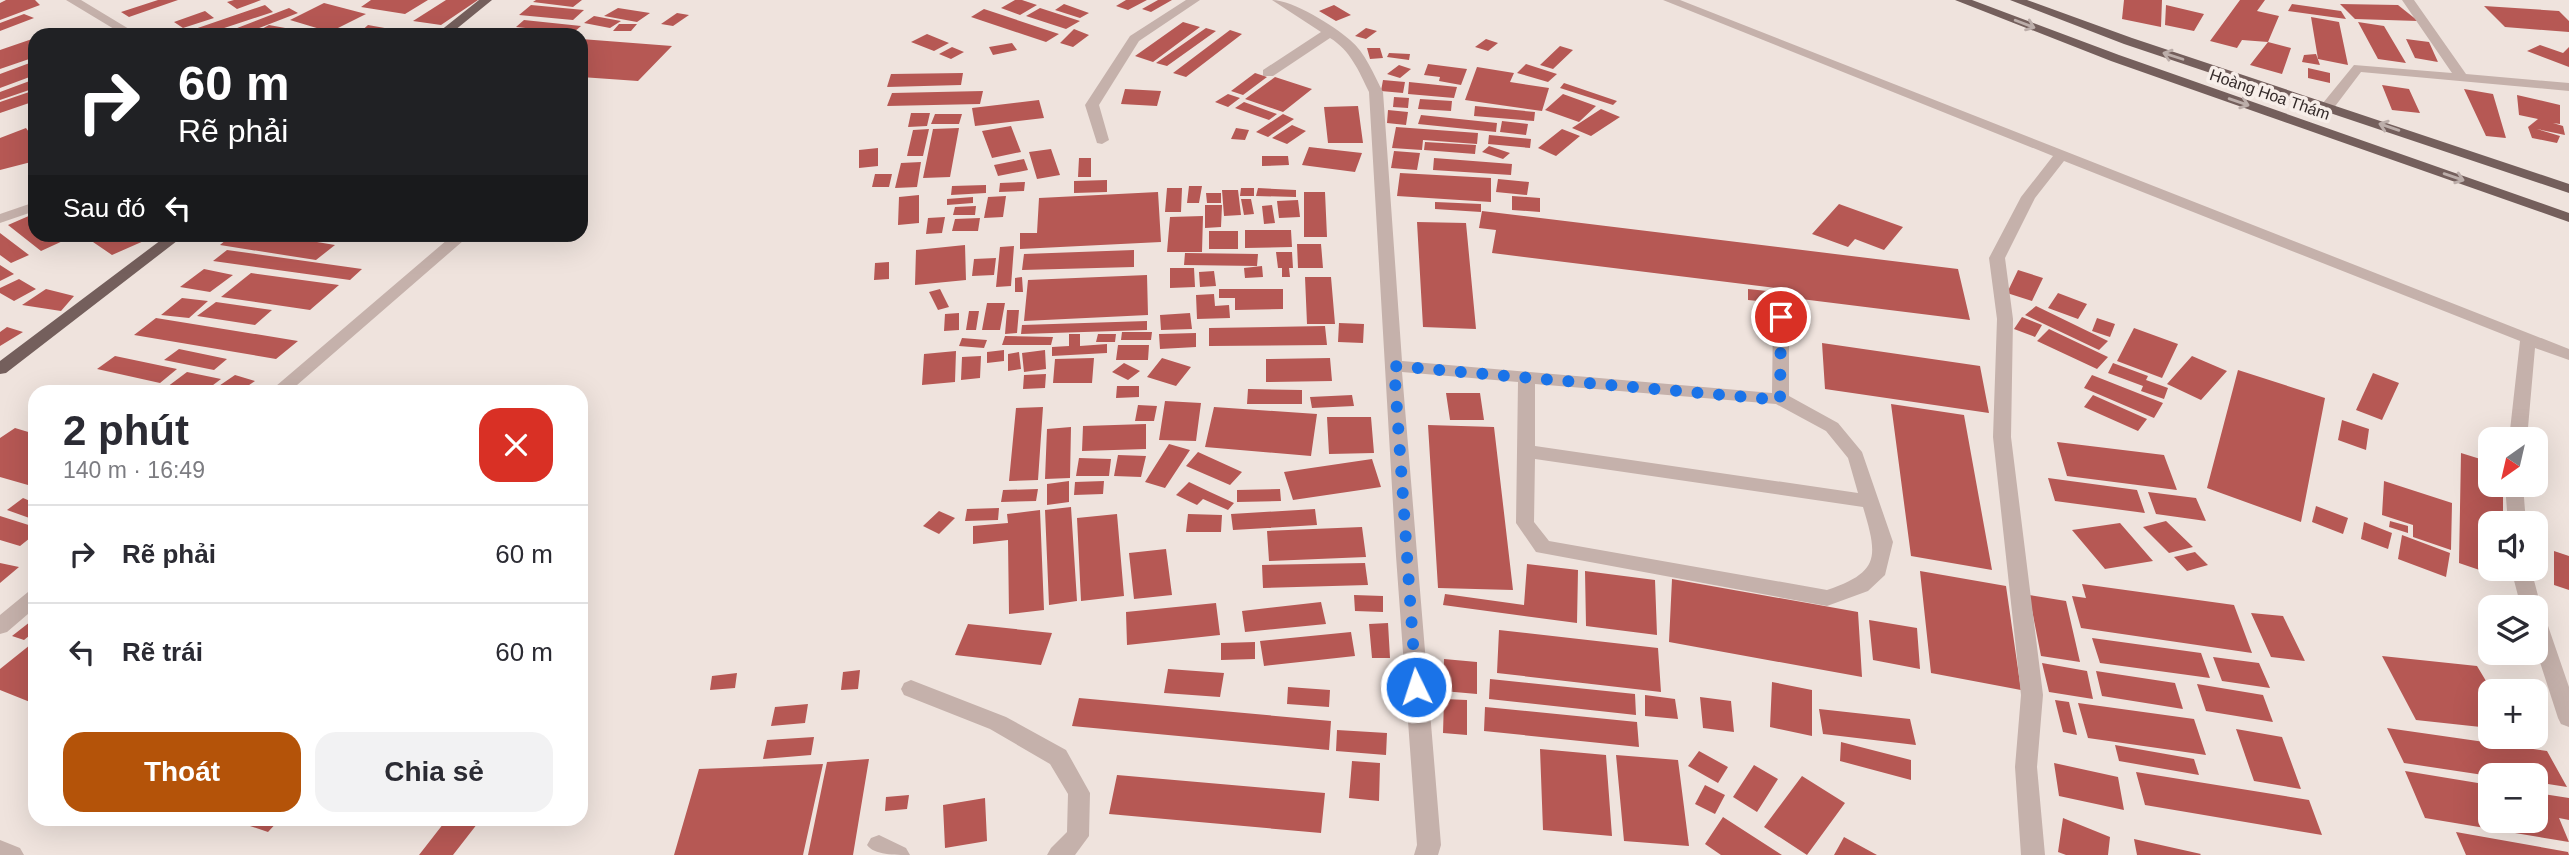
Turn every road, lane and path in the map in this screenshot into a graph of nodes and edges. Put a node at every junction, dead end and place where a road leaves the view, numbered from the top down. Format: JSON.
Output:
{"nodes":[{"id":1,"x":72,"y":0,"type":"edge"},
{"id":2,"x":485,"y":0,"type":"edge"},
{"id":3,"x":1194,"y":0,"type":"edge"},
{"id":4,"x":1278,"y":0,"type":"edge"},
{"id":5,"x":1668,"y":0,"type":"edge"},
{"id":6,"x":1961,"y":0,"type":"edge"},
{"id":7,"x":2016,"y":0,"type":"edge"},
{"id":8,"x":2408,"y":0,"type":"edge"},
{"id":9,"x":121,"y":28,"type":"edge"},
{"id":10,"x":449,"y":28,"type":"edge"},
{"id":11,"x":1330,"y":32,"type":"junction"},
{"id":12,"x":1268,"y":73,"type":"dead end"},
{"id":13,"x":2460,"y":75,"type":"junction"},
{"id":14,"x":2569,"y":87,"type":"edge"},
{"id":15,"x":2328,"y":106,"type":"junction"},
{"id":16,"x":1102,"y":140,"type":"dead end"},
{"id":17,"x":2061,"y":155,"type":"junction"},
{"id":18,"x":2569,"y":189,"type":"edge"},
{"id":19,"x":28,"y":209,"type":"edge"},
{"id":20,"x":2569,"y":218,"type":"edge"},
{"id":21,"x":0,"y":219,"type":"edge"},
{"id":22,"x":168,"y":242,"type":"edge"},
{"id":23,"x":455,"y":242,"type":"edge"},
{"id":24,"x":1781,"y":317,"type":"dead end"},
{"id":25,"x":2528,"y":339,"type":"junction"},
{"id":26,"x":2569,"y":355,"type":"edge"},
{"id":27,"x":1394,"y":366,"type":"junction"},
{"id":28,"x":0,"y":369,"type":"edge"},
{"id":29,"x":1527,"y":378,"type":"junction"},
{"id":30,"x":286,"y":385,"type":"edge"},
{"id":31,"x":1780,"y":400,"type":"junction"},
{"id":32,"x":2519,"y":427,"type":"edge"},
{"id":33,"x":1525,"y":451,"type":"junction"},
{"id":34,"x":1870,"y":501,"type":"junction"},
{"id":35,"x":28,"y":603,"type":"edge"},
{"id":36,"x":0,"y":626,"type":"edge"},
{"id":37,"x":2548,"y":656,"type":"edge"},
{"id":38,"x":911,"y":689,"type":"dead end"},
{"id":39,"x":2569,"y":718,"type":"edge"},
{"id":40,"x":0,"y":849,"type":"edge"},
{"id":41,"x":12,"y":855,"type":"edge"},
{"id":42,"x":1059,"y":855,"type":"edge"},
{"id":43,"x":1426,"y":855,"type":"edge"},
{"id":44,"x":2033,"y":855,"type":"edge"}],
"edges":[{"from":1,"to":9,"type":"street"},
{"from":2,"to":10,"type":"main road"},
{"from":3,"to":16,"type":"street"},
{"from":4,"to":11,"type":"street"},
{"from":5,"to":17,"type":"street"},
{"from":6,"to":20,"type":"main road","name":"Hoàng Hoa Thám","one_way":true},
{"from":15,"to":7,"type":"main road","name":"Hoàng Hoa Thám","one_way":true},
{"from":8,"to":13,"type":"street"},
{"from":11,"to":12,"type":"street"},
{"from":11,"to":27,"type":"street"},
{"from":13,"to":14,"type":"street"},
{"from":13,"to":15,"type":"street"},
{"from":18,"to":15,"type":"main road","name":"Hoàng Hoa Thám","one_way":true},
{"from":17,"to":25,"type":"street"},
{"from":17,"to":44,"type":"street"},
{"from":19,"to":21,"type":"street"},
{"from":22,"to":28,"type":"main road"},
{"from":23,"to":30,"type":"street"},
{"from":24,"to":31,"type":"street"},
{"from":25,"to":26,"type":"street"},
{"from":25,"to":32,"type":"street"},
{"from":27,"to":29,"type":"street"},
{"from":27,"to":43,"type":"street"},
{"from":29,"to":31,"type":"street"},
{"from":29,"to":33,"type":"street"},
{"from":31,"to":34,"type":"street"},
{"from":33,"to":34,"type":"street"},
{"from":33,"to":34,"type":"street"},
{"from":35,"to":36,"type":"street"},
{"from":37,"to":39,"type":"street"},
{"from":38,"to":42,"type":"street"},
{"from":40,"to":41,"type":"street"}]}
